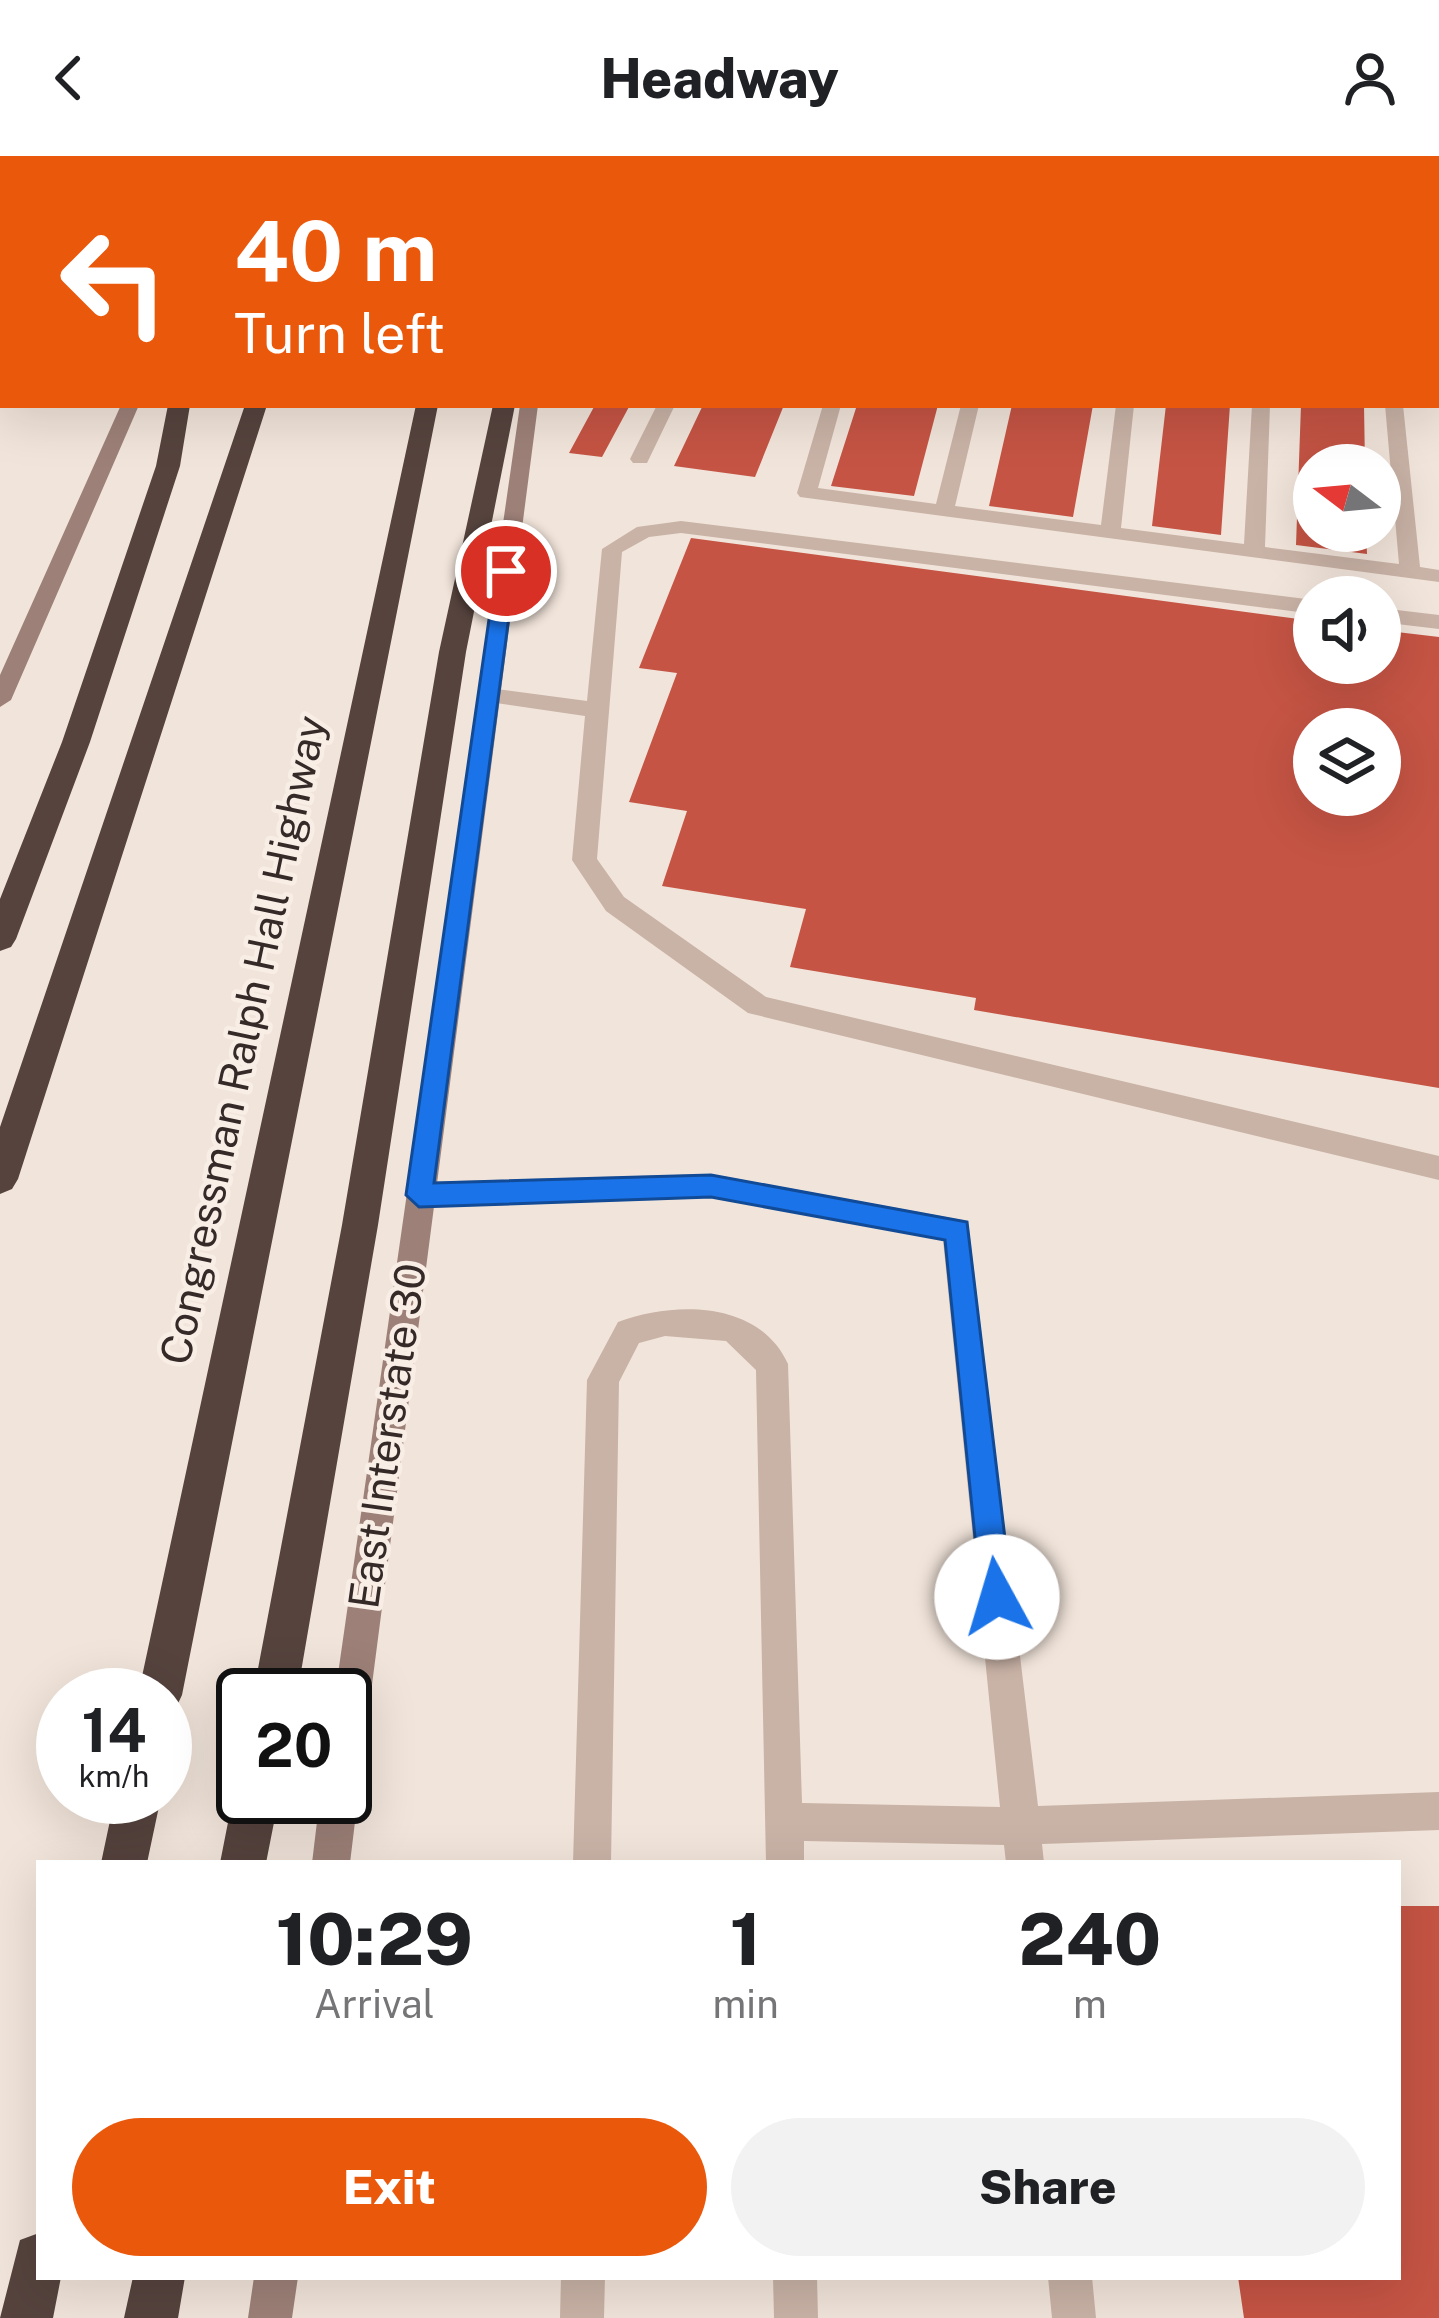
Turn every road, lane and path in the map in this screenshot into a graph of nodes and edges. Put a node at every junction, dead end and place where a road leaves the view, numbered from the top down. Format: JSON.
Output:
{"nodes":[{"id":1,"x":129,"y":408,"type":"edge"},
{"id":2,"x":178,"y":408,"type":"edge"},
{"id":3,"x":255,"y":408,"type":"edge"},
{"id":4,"x":426,"y":408,"type":"edge"},
{"id":5,"x":503,"y":408,"type":"edge"},
{"id":6,"x":529,"y":408,"type":"edge"},
{"id":7,"x":665,"y":408,"type":"edge"},
{"id":8,"x":831,"y":408,"type":"edge"},
{"id":9,"x":969,"y":408,"type":"edge"},
{"id":10,"x":1126,"y":408,"type":"edge"},
{"id":11,"x":1261,"y":408,"type":"edge"},
{"id":12,"x":1394,"y":408,"type":"edge"},
{"id":13,"x":640,"y":458,"type":"dead end"},
{"id":14,"x":944,"y":511,"type":"junction"},
{"id":15,"x":1110,"y":533,"type":"junction"},
{"id":16,"x":1254,"y":552,"type":"junction"},
{"id":17,"x":1410,"y":572,"type":"junction"},
{"id":18,"x":1439,"y":576,"type":"edge"},
{"id":19,"x":1293,"y":604,"type":"edge"},
{"id":20,"x":1401,"y":617,"type":"edge"},
{"id":21,"x":1439,"y":622,"type":"edge"},
{"id":22,"x":489,"y":695,"type":"junction"},
{"id":23,"x":0,"y":700,"type":"edge"},
{"id":24,"x":598,"y":710,"type":"junction"},
{"id":25,"x":0,"y":939,"type":"edge"},
{"id":26,"x":1439,"y":1168,"type":"edge"},
{"id":27,"x":0,"y":1179,"type":"edge"},
{"id":28,"x":419,"y":1195,"type":"junction"},
{"id":29,"x":166,"y":1668,"type":"edge"},
{"id":30,"x":280,"y":1668,"type":"edge"},
{"id":31,"x":356,"y":1668,"type":"edge"},
{"id":32,"x":1439,"y":1811,"type":"edge"},
{"id":33,"x":784,"y":1822,"type":"junction"},
{"id":34,"x":132,"y":1824,"type":"edge"},
{"id":35,"x":251,"y":1824,"type":"edge"},
{"id":36,"x":336,"y":1824,"type":"edge"},
{"id":37,"x":1023,"y":1845,"type":"edge"},
{"id":38,"x":125,"y":1860,"type":"edge"},
{"id":39,"x":244,"y":1860,"type":"edge"},
{"id":40,"x":331,"y":1860,"type":"edge"},
{"id":41,"x":592,"y":1860,"type":"edge"},
{"id":42,"x":785,"y":1860,"type":"edge"},
{"id":43,"x":36,"y":2273,"type":"edge"},
{"id":44,"x":158,"y":2280,"type":"edge"},
{"id":45,"x":276,"y":2280,"type":"edge"},
{"id":46,"x":583,"y":2280,"type":"edge"},
{"id":47,"x":795,"y":2280,"type":"edge"},
{"id":48,"x":1070,"y":2280,"type":"edge"},
{"id":49,"x":26,"y":2318,"type":"edge"},
{"id":50,"x":151,"y":2318,"type":"edge"},
{"id":51,"x":270,"y":2318,"type":"edge"},
{"id":52,"x":582,"y":2318,"type":"edge"},
{"id":53,"x":796,"y":2318,"type":"edge"},
{"id":54,"x":1074,"y":2318,"type":"edge"}],
"edges":[{"from":1,"to":23,"type":"main road"},
{"from":2,"to":25,"type":"highway"},
{"from":3,"to":27,"type":"highway"},
{"from":4,"to":29,"type":"highway","name":"Congressman Ralph Hall Highway"},
{"from":5,"to":30,"type":"highway"},
{"from":6,"to":22,"type":"main road","name":"East Interstate 30"},
{"from":7,"to":13,"type":"lane"},
{"from":8,"to":14,"type":"lane"},
{"from":9,"to":14,"type":"lane"},
{"from":10,"to":15,"type":"lane"},
{"from":11,"to":16,"type":"lane"},
{"from":12,"to":17,"type":"lane"},
{"from":14,"to":15,"type":"lane"},
{"from":15,"to":16,"type":"lane"},
{"from":16,"to":17,"type":"lane"},
{"from":17,"to":18,"type":"lane"},
{"from":19,"to":24,"type":"lane"},
{"from":20,"to":21,"type":"lane"},
{"from":22,"to":24,"type":"lane"},
{"from":22,"to":28,"type":"main road","name":"East Interstate 30"},
{"from":24,"to":26,"type":"lane"},
{"from":28,"to":31,"type":"main road","name":"East Interstate 30"},
{"from":28,"to":37,"type":"lane"},
{"from":32,"to":37,"type":"lane"},
{"from":33,"to":37,"type":"lane"},
{"from":33,"to":41,"type":"lane"},
{"from":33,"to":42,"type":"lane"},
{"from":34,"to":38,"type":"highway"},
{"from":35,"to":39,"type":"highway"},
{"from":36,"to":40,"type":"main road"},
{"from":43,"to":49,"type":"highway"},
{"from":44,"to":50,"type":"highway"},
{"from":45,"to":51,"type":"main road"},
{"from":46,"to":52,"type":"lane"},
{"from":47,"to":53,"type":"lane"},
{"from":48,"to":54,"type":"lane"}]}
